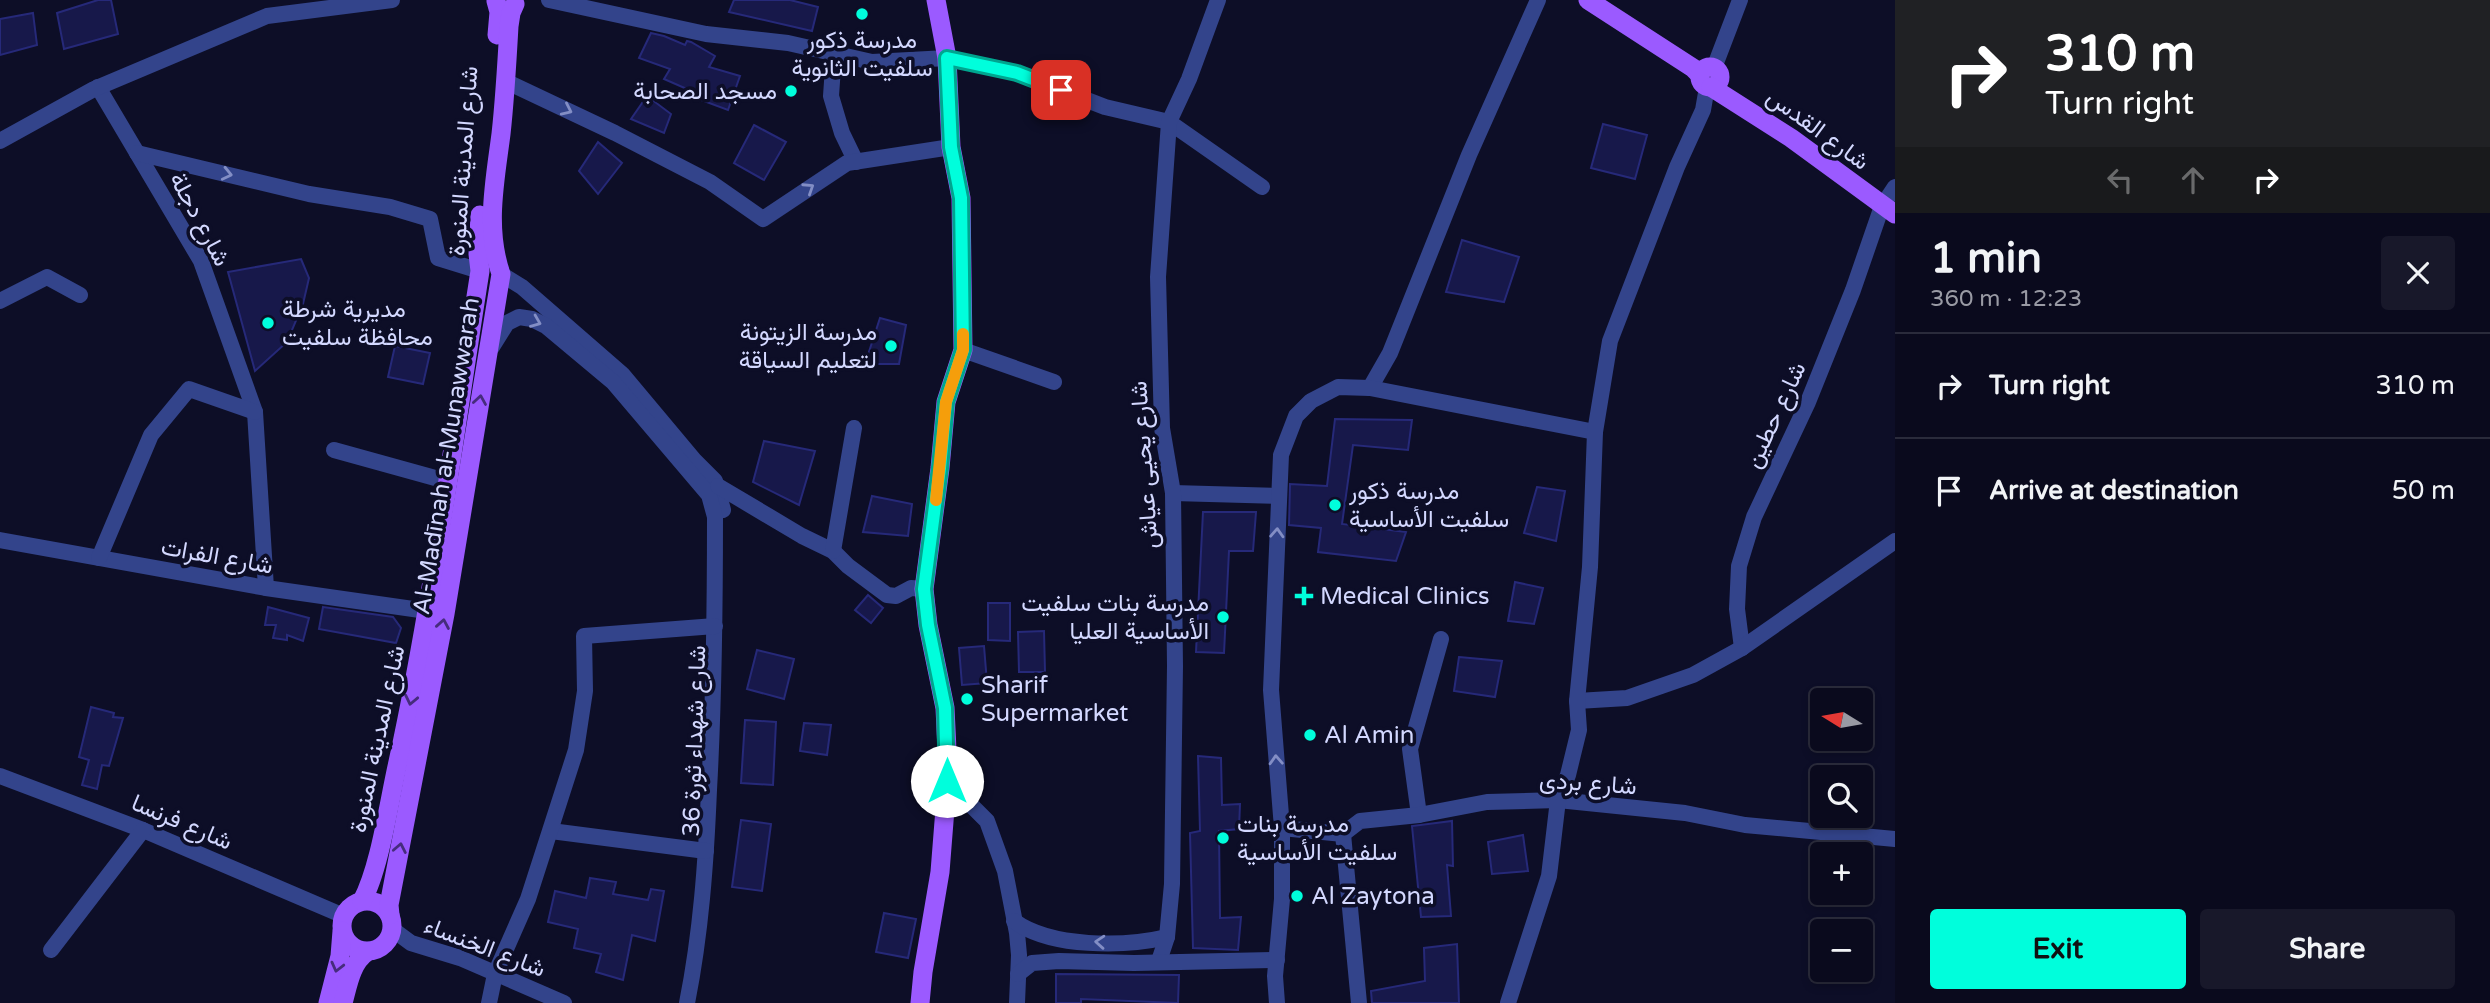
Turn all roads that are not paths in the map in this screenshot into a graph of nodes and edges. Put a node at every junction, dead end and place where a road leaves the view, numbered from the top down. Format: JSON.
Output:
{"nodes":[{"id":1,"x":392,"y":0,"type":"edge"},
{"id":2,"x":549,"y":0,"type":"edge"},
{"id":3,"x":936,"y":0,"type":"edge"},
{"id":4,"x":1219,"y":0,"type":"edge"},
{"id":5,"x":1538,"y":0,"type":"edge"},
{"id":6,"x":1588,"y":0,"type":"edge"},
{"id":7,"x":1608,"y":0,"type":"edge"},
{"id":8,"x":1740,"y":0,"type":"edge"},
{"id":9,"x":506,"y":1,"type":"edge"},
{"id":10,"x":834,"y":54,"type":"junction"},
{"id":11,"x":947,"y":58,"type":"junction"},
{"id":12,"x":1711,"y":76,"type":"junction"},
{"id":13,"x":505,"y":81,"type":"junction"},
{"id":14,"x":98,"y":87,"type":"junction"},
{"id":15,"x":1169,"y":122,"type":"junction"},
{"id":16,"x":0,"y":141,"type":"edge"},
{"id":17,"x":951,"y":147,"type":"junction"},
{"id":18,"x":137,"y":153,"type":"junction"},
{"id":19,"x":856,"y":162,"type":"junction"},
{"id":20,"x":1262,"y":187,"type":"dead end"},
{"id":21,"x":1891,"y":200,"type":"edge"},
{"id":22,"x":480,"y":271,"type":"junction"},
{"id":23,"x":501,"y":274,"type":"junction"},
{"id":24,"x":80,"y":295,"type":"dead end"},
{"id":25,"x":0,"y":301,"type":"edge"},
{"id":26,"x":963,"y":350,"type":"junction"},
{"id":27,"x":488,"y":355,"type":"junction"},
{"id":28,"x":1054,"y":382,"type":"dead end"},
{"id":29,"x":1370,"y":388,"type":"junction"},
{"id":30,"x":255,"y":412,"type":"junction"},
{"id":31,"x":854,"y":428,"type":"dead end"},
{"id":32,"x":1595,"y":432,"type":"junction"},
{"id":33,"x":334,"y":450,"type":"dead end"},
{"id":34,"x":446,"y":481,"type":"junction"},
{"id":35,"x":714,"y":488,"type":"junction"},
{"id":36,"x":1172,"y":494,"type":"junction"},
{"id":37,"x":1278,"y":496,"type":"junction"},
{"id":38,"x":746,"y":502,"type":"junction"},
{"id":39,"x":724,"y":519,"type":"junction"},
{"id":40,"x":0,"y":540,"type":"edge"},
{"id":41,"x":1895,"y":541,"type":"edge"},
{"id":42,"x":833,"y":551,"type":"junction"},
{"id":43,"x":99,"y":558,"type":"junction"},
{"id":44,"x":266,"y":588,"type":"junction"},
{"id":45,"x":924,"y":589,"type":"junction"},
{"id":46,"x":427,"y":611,"type":"junction"},
{"id":47,"x":715,"y":626,"type":"junction"},
{"id":48,"x":1441,"y":639,"type":"dead end"},
{"id":49,"x":1742,"y":648,"type":"junction"},
{"id":50,"x":1577,"y":701,"type":"junction"},
{"id":51,"x":0,"y":776,"type":"edge"},
{"id":52,"x":947,"y":781,"type":"junction"},
{"id":53,"x":1558,"y":800,"type":"junction"},
{"id":54,"x":1419,"y":815,"type":"junction"},
{"id":55,"x":1282,"y":828,"type":"junction"},
{"id":56,"x":143,"y":830,"type":"junction"},
{"id":57,"x":551,"y":831,"type":"junction"},
{"id":58,"x":1343,"y":834,"type":"junction"},
{"id":59,"x":1895,"y":839,"type":"edge"},
{"id":60,"x":706,"y":851,"type":"junction"},
{"id":61,"x":362,"y":901,"type":"junction"},
{"id":62,"x":1014,"y":921,"type":"junction"},
{"id":63,"x":391,"y":922,"type":"junction"},
{"id":64,"x":343,"y":924,"type":"junction"},
{"id":65,"x":1167,"y":937,"type":"junction"},
{"id":66,"x":51,"y":950,"type":"dead end"},
{"id":67,"x":367,"y":952,"type":"junction"},
{"id":68,"x":1277,"y":960,"type":"junction"},
{"id":69,"x":1159,"y":961,"type":"junction"},
{"id":70,"x":1178,"y":961,"type":"junction"},
{"id":71,"x":495,"y":974,"type":"junction"},
{"id":72,"x":1018,"y":974,"type":"junction"},
{"id":73,"x":328,"y":1003,"type":"edge"},
{"id":74,"x":343,"y":1003,"type":"edge"},
{"id":75,"x":489,"y":1003,"type":"edge"},
{"id":76,"x":564,"y":1003,"type":"edge"},
{"id":77,"x":687,"y":1003,"type":"edge"},
{"id":78,"x":695,"y":1003,"type":"edge"},
{"id":79,"x":920,"y":1003,"type":"edge"},
{"id":80,"x":1017,"y":1003,"type":"edge"},
{"id":81,"x":1277,"y":1003,"type":"edge"},
{"id":82,"x":1359,"y":1003,"type":"edge"},
{"id":83,"x":1508,"y":1003,"type":"edge"}],
"edges":[{"from":1,"to":14,"type":"street"},
{"from":2,"to":10,"type":"street"},
{"from":3,"to":11,"type":"main road"},
{"from":4,"to":15,"type":"street","name":"شارع يحيى عياش"},
{"from":5,"to":29,"type":"street"},
{"from":6,"to":12,"type":"main road","name":"شارع القدس"},
{"from":7,"to":12,"type":"main road","name":"شارع القدس"},
{"from":8,"to":12,"type":"street"},
{"from":9,"to":13,"type":"main road","name":"Al-Madīnah al-Munawwarah"},
{"from":9,"to":22,"type":"main road","name":"شارع المدينة المنورة"},
{"from":10,"to":11,"type":"street"},
{"from":10,"to":19,"type":"street"},
{"from":11,"to":15,"type":"street"},
{"from":11,"to":17,"type":"main road"},
{"from":12,"to":21,"type":"main road","name":"شارع القدس"},
{"from":12,"to":32,"type":"street"},
{"from":13,"to":19,"type":"street","one_way":true},
{"from":13,"to":23,"type":"main road","name":"Al-Madīnah al-Munawwarah"},
{"from":14,"to":16,"type":"street"},
{"from":14,"to":18,"type":"street","name":"شارع دجلة"},
{"from":15,"to":20,"type":"street"},
{"from":15,"to":36,"type":"street","name":"شارع يحيى عياش"},
{"from":17,"to":19,"type":"street"},
{"from":17,"to":26,"type":"main road"},
{"from":18,"to":22,"type":"street","one_way":true},
{"from":18,"to":30,"type":"street","name":"شارع دجلة"},
{"from":21,"to":49,"type":"street","name":"شارع حطين"},
{"from":22,"to":34,"type":"main road","name":"شارع المدينة المنورة"},
{"from":23,"to":27,"type":"main road","name":"Al-Madīnah al-Munawwarah"},
{"from":23,"to":35,"type":"street"},
{"from":24,"to":25,"type":"street"},
{"from":26,"to":28,"type":"street"},
{"from":26,"to":45,"type":"main road"},
{"from":27,"to":35,"type":"street","one_way":true},
{"from":63,"to":27,"type":"main road","name":"Al-Madīnah al-Munawwarah","one_way":true},
{"from":29,"to":32,"type":"street"},
{"from":29,"to":37,"type":"street"},
{"from":30,"to":43,"type":"street"},
{"from":30,"to":44,"type":"street","name":"شارع دجلة"},
{"from":31,"to":42,"type":"street"},
{"from":32,"to":50,"type":"street"},
{"from":33,"to":34,"type":"street"},
{"from":34,"to":46,"type":"main road","name":"شارع المدينة المنورة"},
{"from":35,"to":38,"type":"street"},
{"from":35,"to":39,"type":"street","name":"شارع شهداء ثورة 36"},
{"from":35,"to":47,"type":"street","name":"شارع شهداء ثورة 36"},
{"from":36,"to":37,"type":"street"},
{"from":36,"to":65,"type":"street","name":"شارع يحيى عياش"},
{"from":55,"to":37,"type":"street","one_way":true},
{"from":38,"to":39,"type":"street"},
{"from":38,"to":42,"type":"street"},
{"from":39,"to":78,"type":"street","name":"شارع شهداء ثورة 36"},
{"from":40,"to":43,"type":"street","name":"شارع الفرات"},
{"from":41,"to":49,"type":"street"},
{"from":42,"to":45,"type":"street"},
{"from":43,"to":44,"type":"street","name":"شارع الفرات"},
{"from":44,"to":46,"type":"street","name":"شارع الفرات"},
{"from":45,"to":52,"type":"main road"},
{"from":46,"to":61,"type":"main road","name":"شارع المدينة المنورة","one_way":true},
{"from":47,"to":57,"type":"street"},
{"from":47,"to":60,"type":"street","name":"شارع شهداء ثورة 36"},
{"from":48,"to":54,"type":"street"},
{"from":49,"to":50,"type":"street"},
{"from":50,"to":53,"type":"street"},
{"from":51,"to":56,"type":"street","name":"شارع فرنسا"},
{"from":52,"to":62,"type":"street"},
{"from":52,"to":79,"type":"main road"},
{"from":53,"to":54,"type":"street","name":"شارع بردى"},
{"from":53,"to":59,"type":"street","name":"شارع بردى"},
{"from":53,"to":83,"type":"street"},
{"from":54,"to":58,"type":"street","name":"شارع بردى"},
{"from":55,"to":58,"type":"street"},
{"from":55,"to":68,"type":"street"},
{"from":56,"to":64,"type":"street","name":"شارع فرنسا"},
{"from":56,"to":66,"type":"street"},
{"from":57,"to":60,"type":"street"},
{"from":57,"to":71,"type":"street"},
{"from":58,"to":82,"type":"street"},
{"from":60,"to":77,"type":"street","name":"شارع شهداء ثورة 36"},
{"from":61,"to":63,"type":"main road"},
{"from":61,"to":64,"type":"main road"},
{"from":65,"to":62,"type":"street","one_way":true},
{"from":62,"to":72,"type":"street"},
{"from":63,"to":67,"type":"main road"},
{"from":63,"to":71,"type":"street","name":"شارع الخنساء"},
{"from":64,"to":67,"type":"main road"},
{"from":64,"to":73,"type":"main road","one_way":true},
{"from":65,"to":69,"type":"street","name":"شارع يحيى عياش"},
{"from":65,"to":70,"type":"street"},
{"from":67,"to":74,"type":"main road"},
{"from":68,"to":70,"type":"street"},
{"from":68,"to":81,"type":"street"},
{"from":69,"to":70,"type":"street"},
{"from":69,"to":72,"type":"street"},
{"from":71,"to":75,"type":"street"},
{"from":71,"to":76,"type":"street","name":"شارع الخنساء"},
{"from":72,"to":80,"type":"street"}]}
